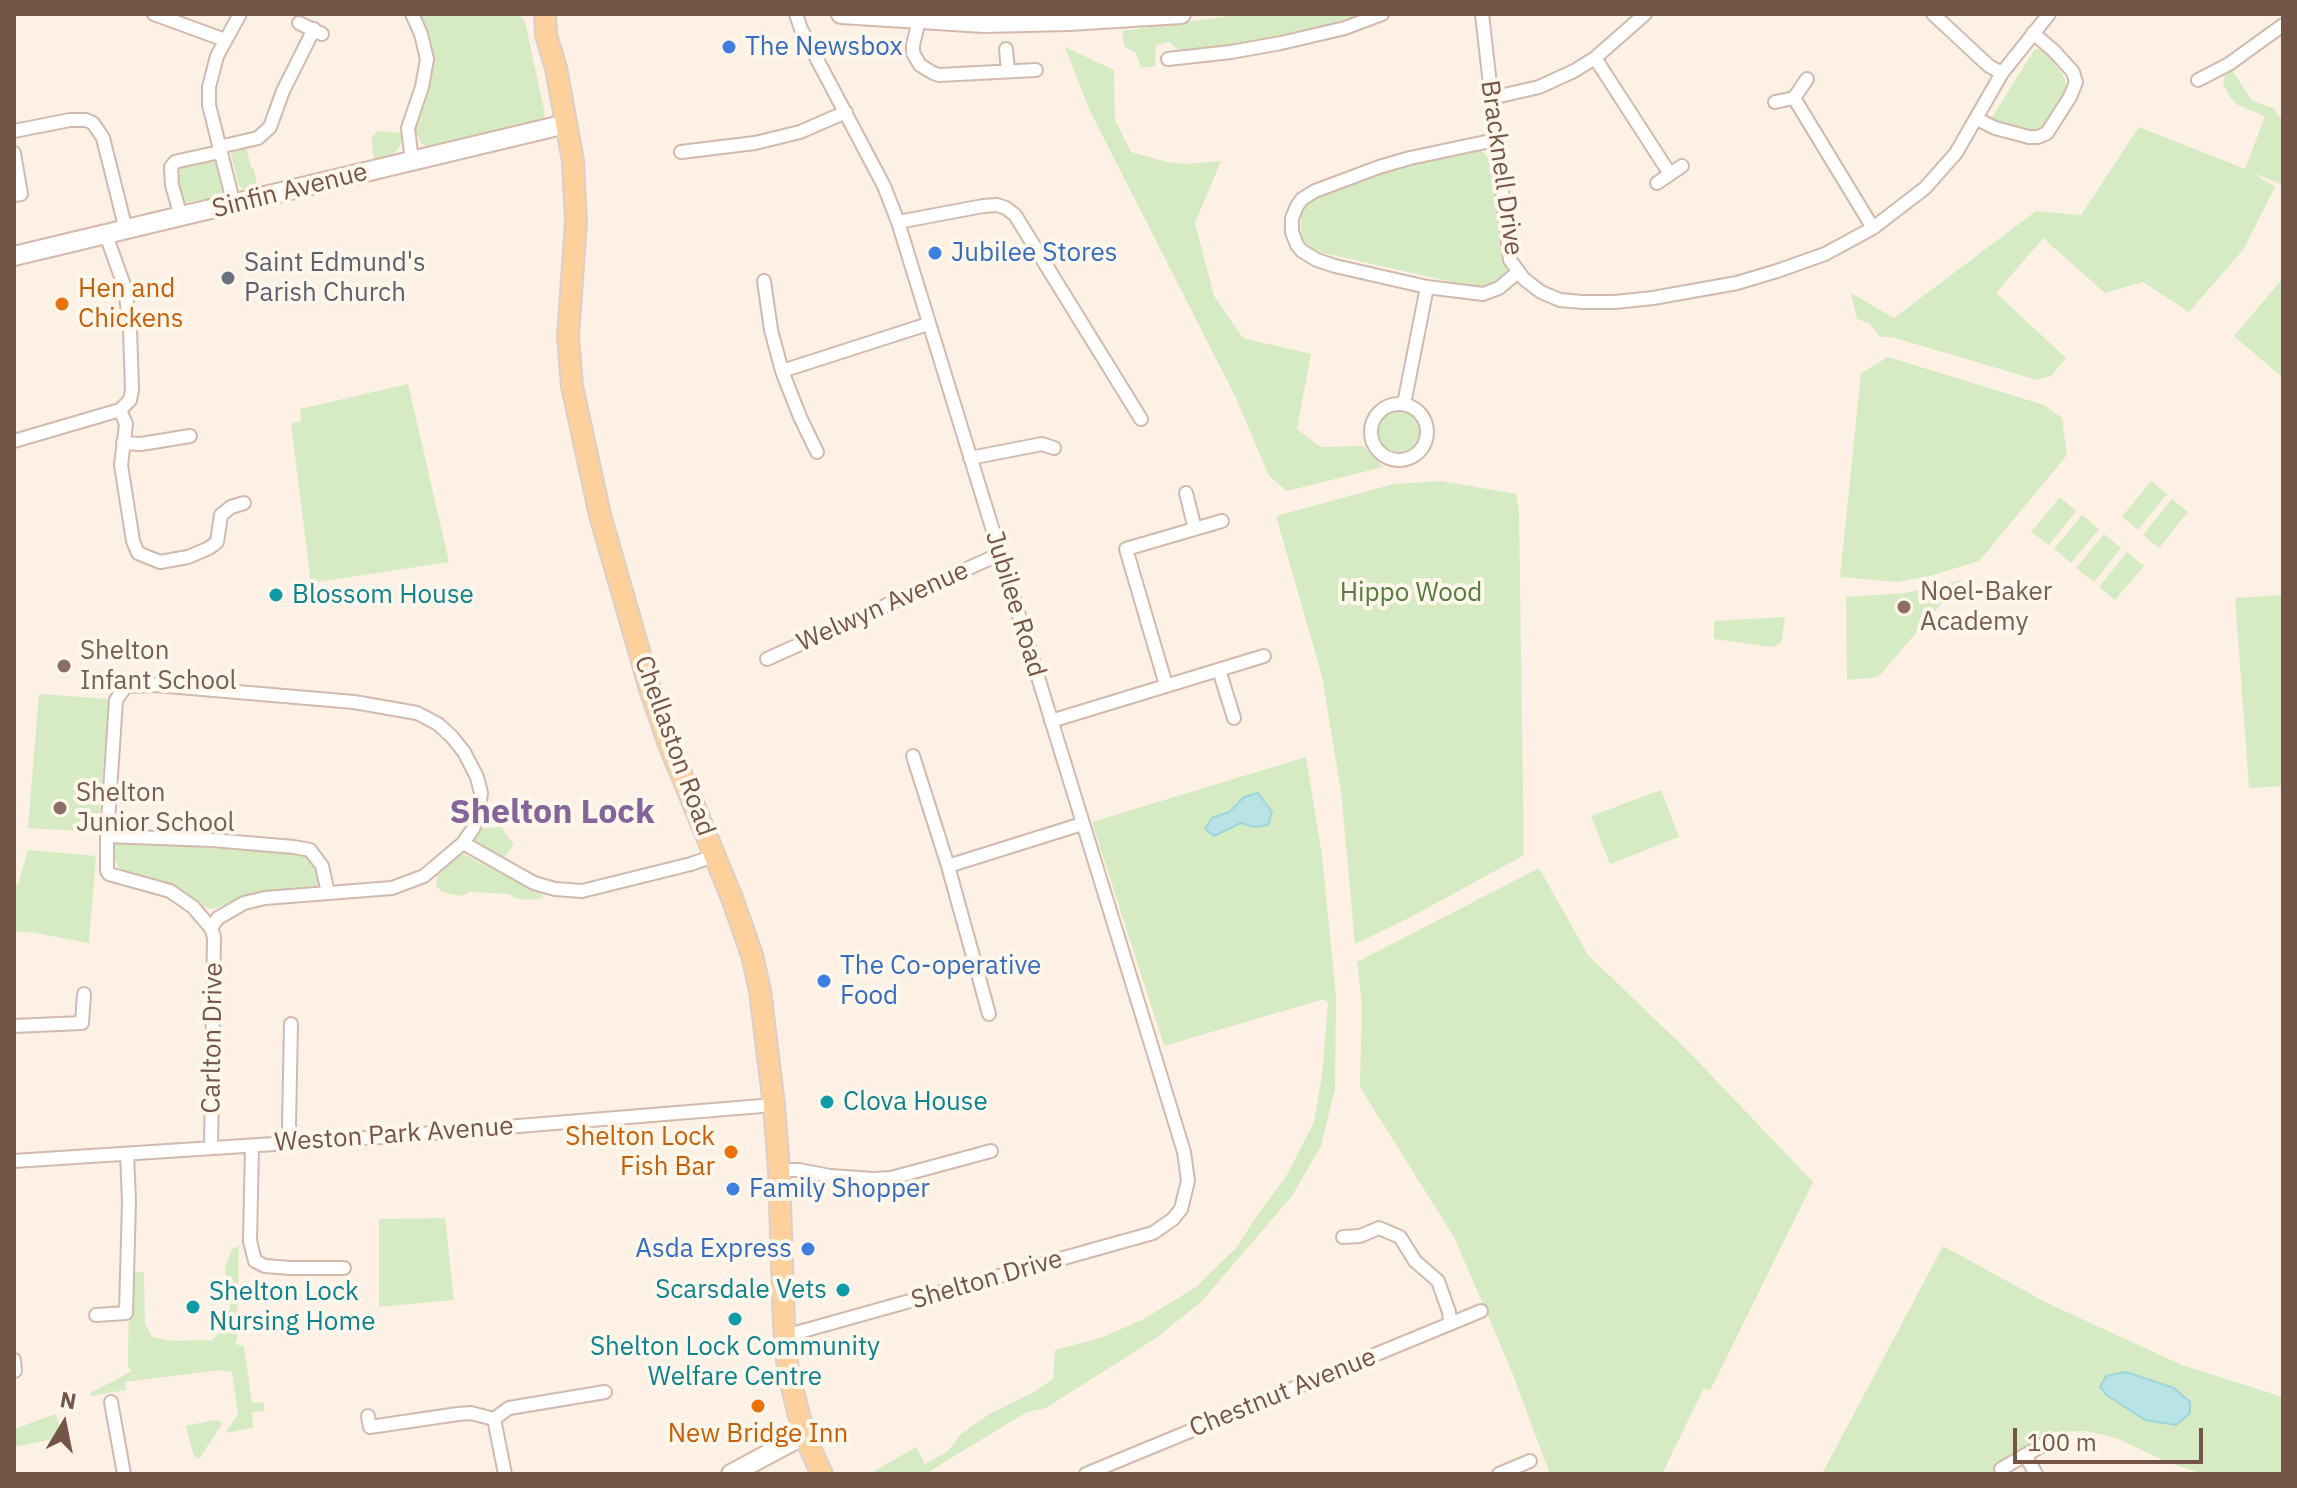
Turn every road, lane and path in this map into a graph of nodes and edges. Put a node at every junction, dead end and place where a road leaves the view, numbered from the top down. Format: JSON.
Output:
{"nodes":[{"id":1,"x":154,"y":14,"type":"edge"},
{"id":2,"x":240,"y":14,"type":"edge"},
{"id":3,"x":412,"y":14,"type":"edge"},
{"id":4,"x":545,"y":14,"type":"edge"},
{"id":5,"x":796,"y":14,"type":"edge"},
{"id":6,"x":841,"y":14,"type":"edge"},
{"id":7,"x":1181,"y":14,"type":"edge"},
{"id":8,"x":1382,"y":14,"type":"edge"},
{"id":9,"x":1482,"y":14,"type":"edge"},
{"id":10,"x":1645,"y":14,"type":"edge"},
{"id":11,"x":1933,"y":14,"type":"edge"},
{"id":12,"x":2049,"y":14,"type":"edge"},
{"id":13,"x":940,"y":17,"type":"edge"},
{"id":14,"x":919,"y":20,"type":"junction"},
{"id":15,"x":299,"y":23,"type":"dead end"},
{"id":16,"x":2283,"y":25,"type":"edge"},
{"id":17,"x":2033,"y":33,"type":"junction"},
{"id":18,"x":225,"y":40,"type":"junction"},
{"id":19,"x":1006,"y":49,"type":"dead end"},
{"id":20,"x":1595,"y":58,"type":"junction"},
{"id":21,"x":1168,"y":59,"type":"dead end"},
{"id":22,"x":1036,"y":70,"type":"dead end"},
{"id":23,"x":1008,"y":71,"type":"junction"},
{"id":24,"x":2002,"y":73,"type":"junction"},
{"id":25,"x":2212,"y":73,"type":"junction"},
{"id":26,"x":1807,"y":79,"type":"dead end"},
{"id":27,"x":2198,"y":80,"type":"dead end"},
{"id":28,"x":2218,"y":86,"type":"dead end"},
{"id":29,"x":1491,"y":98,"type":"junction"},
{"id":30,"x":1794,"y":98,"type":"junction"},
{"id":31,"x":1775,"y":102,"type":"dead end"},
{"id":32,"x":846,"y":112,"type":"junction"},
{"id":33,"x":1977,"y":119,"type":"junction"},
{"id":34,"x":566,"y":124,"type":"junction"},
{"id":35,"x":14,"y":131,"type":"edge"},
{"id":36,"x":1495,"y":140,"type":"junction"},
{"id":37,"x":220,"y":150,"type":"junction"},
{"id":38,"x":681,"y":152,"type":"dead end"},
{"id":39,"x":14,"y":153,"type":"edge"},
{"id":40,"x":412,"y":161,"type":"junction"},
{"id":41,"x":1682,"y":166,"type":"dead end"},
{"id":42,"x":1670,"y":174,"type":"junction"},
{"id":43,"x":1657,"y":183,"type":"dead end"},
{"id":44,"x":14,"y":195,"type":"edge"},
{"id":45,"x":234,"y":205,"type":"junction"},
{"id":46,"x":181,"y":217,"type":"junction"},
{"id":47,"x":898,"y":222,"type":"junction"},
{"id":48,"x":1873,"y":228,"type":"junction"},
{"id":49,"x":126,"y":230,"type":"junction"},
{"id":50,"x":106,"y":235,"type":"junction"},
{"id":51,"x":14,"y":256,"type":"edge"},
{"id":52,"x":1518,"y":272,"type":"junction"},
{"id":53,"x":764,"y":281,"type":"dead end"},
{"id":54,"x":1427,"y":287,"type":"junction"},
{"id":55,"x":928,"y":324,"type":"junction"},
{"id":56,"x":782,"y":371,"type":"junction"},
{"id":57,"x":1404,"y":404,"type":"junction"},
{"id":58,"x":120,"y":410,"type":"junction"},
{"id":59,"x":1141,"y":419,"type":"dead end"},
{"id":60,"x":190,"y":436,"type":"dead end"},
{"id":61,"x":14,"y":441,"type":"edge"},
{"id":62,"x":123,"y":443,"type":"junction"},
{"id":63,"x":1054,"y":448,"type":"dead end"},
{"id":64,"x":817,"y":452,"type":"dead end"},
{"id":65,"x":970,"y":458,"type":"junction"},
{"id":66,"x":1186,"y":493,"type":"dead end"},
{"id":67,"x":244,"y":503,"type":"dead end"},
{"id":68,"x":1222,"y":521,"type":"dead end"},
{"id":69,"x":1195,"y":529,"type":"junction"},
{"id":70,"x":1000,"y":554,"type":"junction"},
{"id":71,"x":1264,"y":656,"type":"dead end"},
{"id":72,"x":767,"y":659,"type":"dead end"},
{"id":73,"x":1219,"y":670,"type":"junction"},
{"id":74,"x":1166,"y":685,"type":"junction"},
{"id":75,"x":1234,"y":718,"type":"dead end"},
{"id":76,"x":1051,"y":721,"type":"junction"},
{"id":77,"x":913,"y":756,"type":"dead end"},
{"id":78,"x":1082,"y":824,"type":"junction"},
{"id":79,"x":107,"y":836,"type":"junction"},
{"id":80,"x":463,"y":843,"type":"junction"},
{"id":81,"x":714,"y":856,"type":"junction"},
{"id":82,"x":948,"y":866,"type":"junction"},
{"id":83,"x":328,"y":893,"type":"junction"},
{"id":84,"x":211,"y":928,"type":"junction"},
{"id":85,"x":84,"y":994,"type":"dead end"},
{"id":86,"x":989,"y":1014,"type":"dead end"},
{"id":87,"x":291,"y":1024,"type":"dead end"},
{"id":88,"x":14,"y":1026,"type":"edge"},
{"id":89,"x":774,"y":1105,"type":"junction"},
{"id":90,"x":291,"y":1143,"type":"junction"},
{"id":91,"x":252,"y":1146,"type":"junction"},
{"id":92,"x":211,"y":1148,"type":"junction"},
{"id":93,"x":991,"y":1151,"type":"dead end"},
{"id":94,"x":127,"y":1154,"type":"junction"},
{"id":95,"x":14,"y":1161,"type":"edge"},
{"id":96,"x":779,"y":1170,"type":"junction"},
{"id":97,"x":1181,"y":1209,"type":"joint"},
{"id":98,"x":1343,"y":1237,"type":"dead end"},
{"id":99,"x":344,"y":1268,"type":"dead end"},
{"id":100,"x":1481,"y":1311,"type":"dead end"},
{"id":101,"x":96,"y":1315,"type":"dead end"},
{"id":102,"x":1450,"y":1324,"type":"junction"},
{"id":103,"x":785,"y":1334,"type":"junction"},
{"id":104,"x":605,"y":1392,"type":"dead end"},
{"id":105,"x":111,"y":1402,"type":"dead end"},
{"id":106,"x":368,"y":1416,"type":"dead end"},
{"id":107,"x":494,"y":1419,"type":"junction"},
{"id":108,"x":804,"y":1435,"type":"junction"},
{"id":109,"x":2050,"y":1441,"type":"dead end"},
{"id":110,"x":2025,"y":1455,"type":"junction"},
{"id":111,"x":1530,"y":1461,"type":"dead end"},
{"id":112,"x":2001,"y":1469,"type":"dead end"},
{"id":113,"x":124,"y":1474,"type":"edge"},
{"id":114,"x":505,"y":1474,"type":"edge"},
{"id":115,"x":731,"y":1474,"type":"edge"},
{"id":116,"x":822,"y":1474,"type":"edge"},
{"id":117,"x":1086,"y":1474,"type":"edge"},
{"id":118,"x":1499,"y":1474,"type":"edge"},
{"id":119,"x":2036,"y":1474,"type":"edge"}],
"edges":[{"from":1,"to":18,"type":"street"},
{"from":2,"to":18,"type":"street"},
{"from":3,"to":40,"type":"street"},
{"from":4,"to":34,"type":"main road","name":"Chellaston Road"},
{"from":5,"to":32,"type":"street","name":"Jubilee Road"},
{"from":6,"to":14,"type":"street"},
{"from":7,"to":13,"type":"street"},
{"from":8,"to":21,"type":"street"},
{"from":9,"to":29,"type":"street","name":"Bracknell Drive"},
{"from":10,"to":20,"type":"street"},
{"from":11,"to":24,"type":"street"},
{"from":12,"to":17,"type":"street","name":"Bracknell Drive"},
{"from":13,"to":14,"type":"street"},
{"from":14,"to":23,"type":"street"},
{"from":15,"to":37,"type":"street"},
{"from":16,"to":25,"type":"street"},
{"from":17,"to":24,"type":"street","name":"Bracknell Drive"},
{"from":17,"to":33,"type":"street"},
{"from":18,"to":37,"type":"street"},
{"from":19,"to":23,"type":"street"},
{"from":20,"to":29,"type":"street"},
{"from":20,"to":42,"type":"street"},
{"from":22,"to":23,"type":"street"},
{"from":24,"to":33,"type":"street","name":"Bracknell Drive"},
{"from":25,"to":27,"type":"street"},
{"from":25,"to":28,"type":"street"},
{"from":26,"to":30,"type":"street"},
{"from":29,"to":36,"type":"street","name":"Bracknell Drive"},
{"from":30,"to":31,"type":"street"},
{"from":30,"to":48,"type":"street"},
{"from":32,"to":38,"type":"street"},
{"from":32,"to":47,"type":"street","name":"Jubilee Road"},
{"from":33,"to":48,"type":"street","name":"Bracknell Drive"},
{"from":34,"to":40,"type":"street","name":"Sinfin Avenue"},
{"from":34,"to":81,"type":"main road","name":"Chellaston Road"},
{"from":35,"to":49,"type":"street"},
{"from":36,"to":52,"type":"street","name":"Bracknell Drive"},
{"from":36,"to":54,"type":"street"},
{"from":37,"to":45,"type":"street"},
{"from":37,"to":46,"type":"street"},
{"from":39,"to":44,"type":"street"},
{"from":40,"to":45,"type":"street","name":"Sinfin Avenue"},
{"from":41,"to":42,"type":"street"},
{"from":42,"to":43,"type":"street"},
{"from":45,"to":46,"type":"street","name":"Sinfin Avenue"},
{"from":46,"to":49,"type":"street","name":"Sinfin Avenue"},
{"from":47,"to":55,"type":"street","name":"Jubilee Road"},
{"from":47,"to":59,"type":"street"},
{"from":48,"to":52,"type":"street","name":"Bracknell Drive"},
{"from":49,"to":50,"type":"street","name":"Sinfin Avenue"},
{"from":50,"to":51,"type":"street","name":"Sinfin Avenue"},
{"from":50,"to":58,"type":"street"},
{"from":52,"to":54,"type":"street"},
{"from":53,"to":56,"type":"street"},
{"from":54,"to":57,"type":"street"},
{"from":55,"to":56,"type":"street"},
{"from":55,"to":65,"type":"street","name":"Jubilee Road"},
{"from":56,"to":64,"type":"street"},
{"from":57,"to":57,"type":"street"},
{"from":58,"to":61,"type":"street"},
{"from":58,"to":62,"type":"street"},
{"from":60,"to":62,"type":"street"},
{"from":62,"to":67,"type":"street"},
{"from":63,"to":65,"type":"street"},
{"from":65,"to":70,"type":"street","name":"Jubilee Road"},
{"from":66,"to":69,"type":"street"},
{"from":68,"to":69,"type":"street"},
{"from":69,"to":74,"type":"street"},
{"from":70,"to":72,"type":"street","name":"Welwyn Avenue"},
{"from":70,"to":76,"type":"street","name":"Jubilee Road"},
{"from":71,"to":73,"type":"street"},
{"from":73,"to":74,"type":"street"},
{"from":73,"to":75,"type":"street"},
{"from":74,"to":76,"type":"street"},
{"from":76,"to":78,"type":"street","name":"Jubilee Road"},
{"from":77,"to":82,"type":"street"},
{"from":78,"to":82,"type":"street"},
{"from":78,"to":97,"type":"street","name":"Jubilee Road"},
{"from":79,"to":80,"type":"street"},
{"from":79,"to":83,"type":"street"},
{"from":79,"to":84,"type":"street"},
{"from":80,"to":81,"type":"street"},
{"from":80,"to":83,"type":"street"},
{"from":81,"to":89,"type":"main road","name":"Chellaston Road"},
{"from":82,"to":86,"type":"street"},
{"from":83,"to":84,"type":"street"},
{"from":84,"to":92,"type":"street","name":"Carlton Drive"},
{"from":85,"to":88,"type":"street"},
{"from":87,"to":90,"type":"street"},
{"from":89,"to":90,"type":"street","name":"Weston Park Avenue"},
{"from":89,"to":96,"type":"main road","name":"Chellaston Road"},
{"from":90,"to":91,"type":"street","name":"Weston Park Avenue"},
{"from":91,"to":92,"type":"street","name":"Weston Park Avenue"},
{"from":91,"to":99,"type":"street"},
{"from":92,"to":94,"type":"street","name":"Weston Park Avenue"},
{"from":93,"to":96,"type":"street"},
{"from":94,"to":95,"type":"street","name":"Weston Park Avenue"},
{"from":94,"to":101,"type":"street"},
{"from":96,"to":103,"type":"main road","name":"Chellaston Road"},
{"from":97,"to":103,"type":"street","name":"Shelton Drive"},
{"from":98,"to":102,"type":"street"},
{"from":100,"to":102,"type":"street","name":"Chestnut Avenue"},
{"from":102,"to":117,"type":"street","name":"Chestnut Avenue"},
{"from":103,"to":108,"type":"main road","name":"Chellaston Road"},
{"from":104,"to":107,"type":"street"},
{"from":105,"to":113,"type":"street"},
{"from":106,"to":107,"type":"street"},
{"from":107,"to":114,"type":"street"},
{"from":108,"to":115,"type":"street"},
{"from":108,"to":116,"type":"main road","name":"Chellaston Road"},
{"from":109,"to":110,"type":"street"},
{"from":110,"to":112,"type":"street"},
{"from":110,"to":119,"type":"street"},
{"from":111,"to":118,"type":"street"}]}
